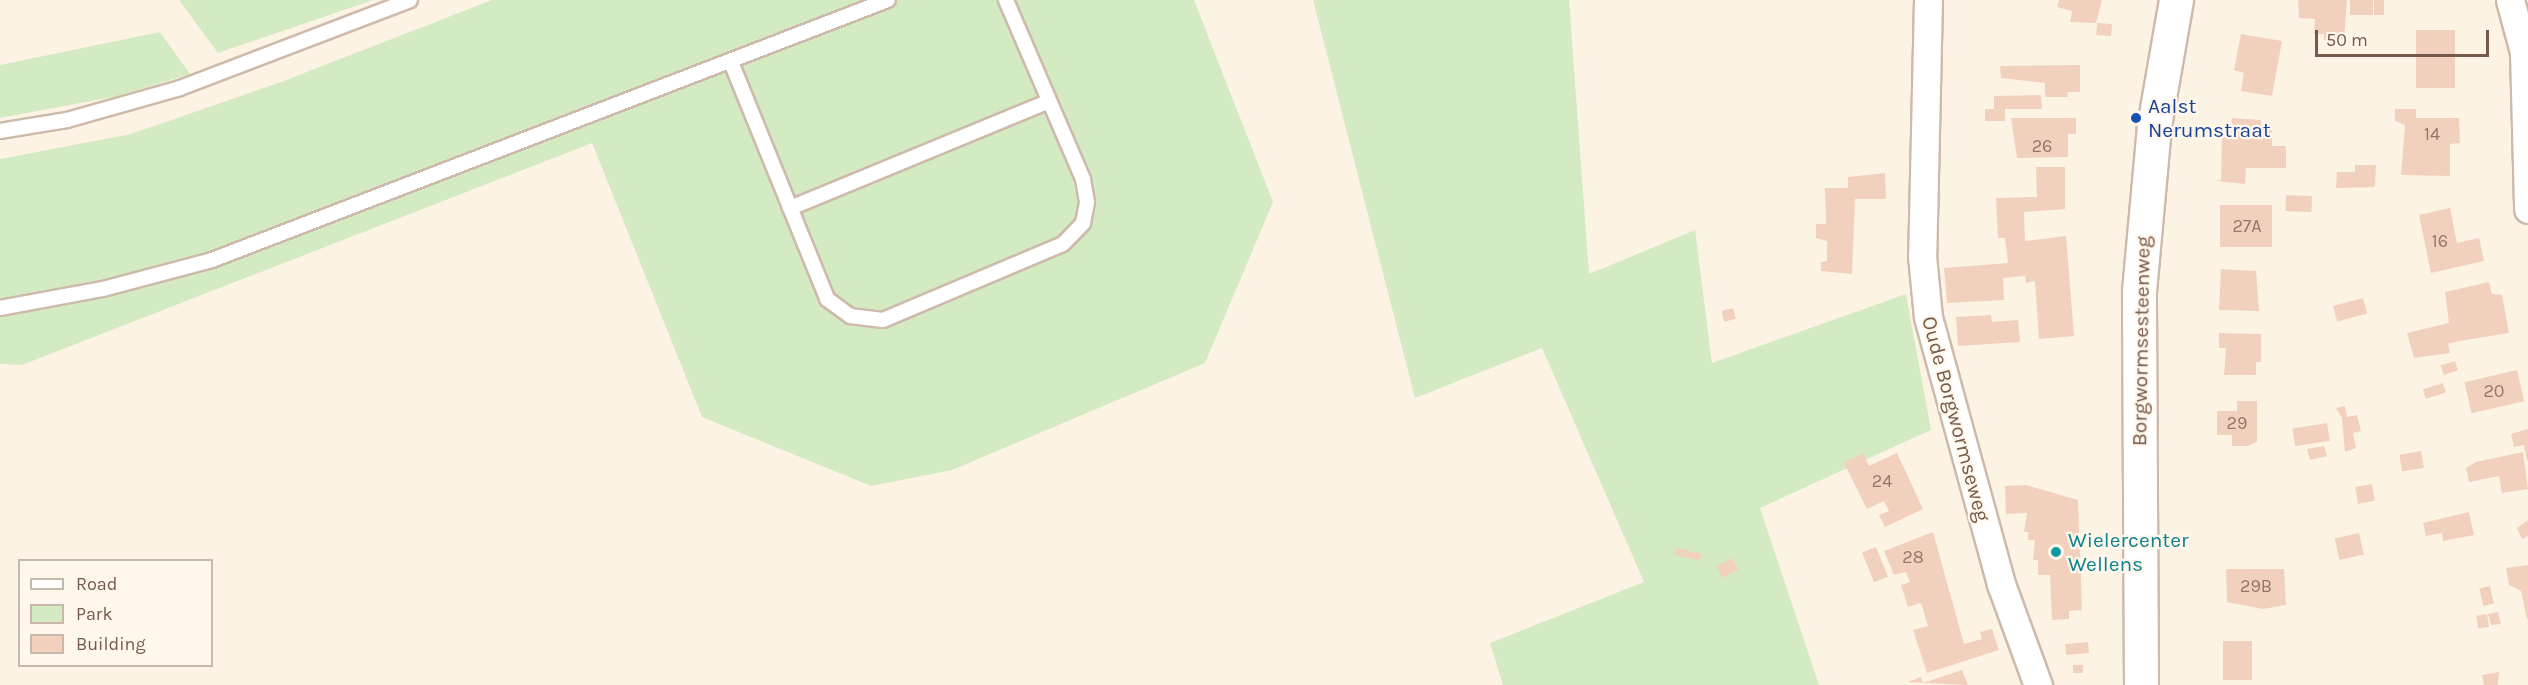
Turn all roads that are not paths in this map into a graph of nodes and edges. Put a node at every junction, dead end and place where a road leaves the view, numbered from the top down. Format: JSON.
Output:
{"nodes":[{"id":1,"x":410,"y":0,"type":"edge"},
{"id":2,"x":888,"y":0,"type":"edge"},
{"id":3,"x":1006,"y":0,"type":"edge"},
{"id":4,"x":1928,"y":0,"type":"edge"},
{"id":5,"x":2176,"y":0,"type":"edge"},
{"id":6,"x":2510,"y":0,"type":"edge"},
{"id":7,"x":731,"y":62,"type":"junction"},
{"id":8,"x":1049,"y":100,"type":"junction"},
{"id":9,"x":0,"y":131,"type":"edge"},
{"id":10,"x":790,"y":208,"type":"junction"},
{"id":11,"x":2528,"y":209,"type":"edge"},
{"id":12,"x":0,"y":308,"type":"edge"},
{"id":13,"x":2038,"y":685,"type":"edge"},
{"id":14,"x":2141,"y":685,"type":"edge"}],
"edges":[{"from":1,"to":9,"type":"lane"},
{"from":2,"to":7,"type":"lane"},
{"from":3,"to":8,"type":"lane"},
{"from":4,"to":13,"type":"street","name":"Oude Borgwormseweg"},
{"from":5,"to":14,"type":"main road","name":"Borgwormsesteenweg"},
{"from":6,"to":11,"type":"street"},
{"from":7,"to":10,"type":"lane"},
{"from":7,"to":12,"type":"lane"},
{"from":8,"to":10,"type":"lane"},
{"from":8,"to":10,"type":"lane"}]}
